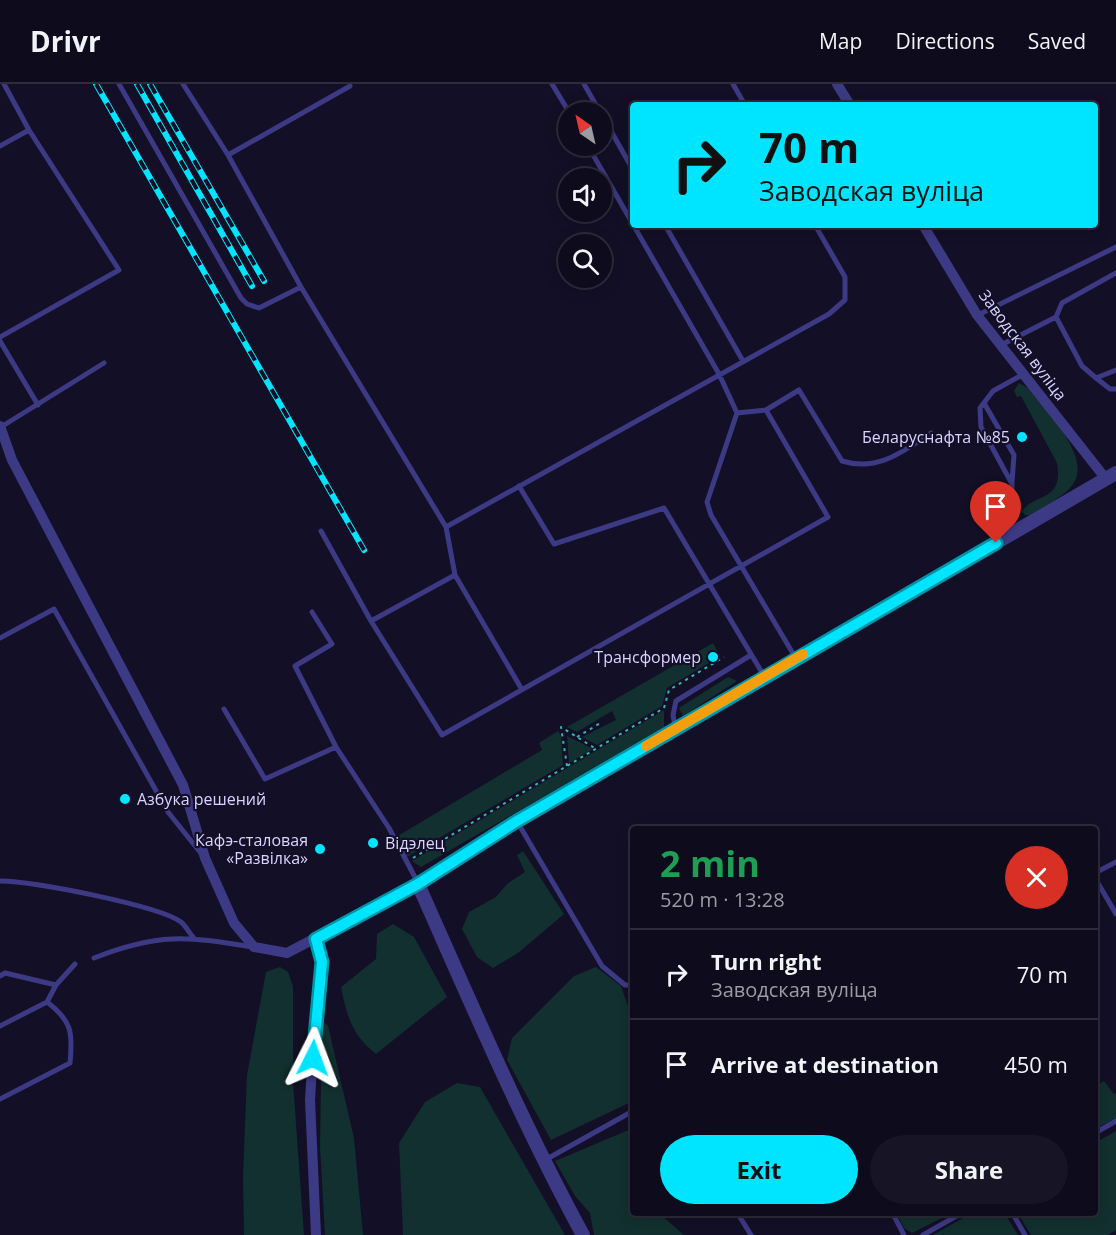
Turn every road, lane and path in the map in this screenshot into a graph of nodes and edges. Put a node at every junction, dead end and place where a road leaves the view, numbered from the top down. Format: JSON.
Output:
{"nodes":[{"id":1,"x":4,"y":84,"type":"edge"},
{"id":2,"x":120,"y":84,"type":"edge"},
{"id":3,"x":183,"y":84,"type":"edge"},
{"id":4,"x":552,"y":84,"type":"edge"},
{"id":5,"x":584,"y":84,"type":"edge"},
{"id":6,"x":733,"y":84,"type":"edge"},
{"id":7,"x":837,"y":84,"type":"edge"},
{"id":8,"x":350,"y":86,"type":"dead end"},
{"id":9,"x":563,"y":102,"type":"edge"},
{"id":10,"x":594,"y":102,"type":"edge"},
{"id":11,"x":744,"y":102,"type":"edge"},
{"id":12,"x":848,"y":102,"type":"edge"},
{"id":13,"x":29,"y":130,"type":"junction"},
{"id":14,"x":612,"y":133,"type":"edge"},
{"id":15,"x":0,"y":146,"type":"edge"},
{"id":16,"x":228,"y":155,"type":"junction"},
{"id":17,"x":594,"y":156,"type":"edge"},
{"id":18,"x":630,"y":165,"type":"edge"},
{"id":19,"x":630,"y":219,"type":"edge"},
{"id":20,"x":635,"y":228,"type":"edge"},
{"id":21,"x":666,"y":228,"type":"edge"},
{"id":22,"x":817,"y":228,"type":"edge"},
{"id":23,"x":925,"y":228,"type":"edge"},
{"id":24,"x":1116,"y":247,"type":"edge"},
{"id":25,"x":1116,"y":273,"type":"edge"},
{"id":26,"x":301,"y":287,"type":"junction"},
{"id":27,"x":977,"y":315,"type":"junction"},
{"id":28,"x":1056,"y":317,"type":"junction"},
{"id":29,"x":0,"y":339,"type":"edge"},
{"id":30,"x":1000,"y":346,"type":"junction"},
{"id":31,"x":742,"y":361,"type":"junction"},
{"id":32,"x":104,"y":363,"type":"dead end"},
{"id":33,"x":1116,"y":370,"type":"edge"},
{"id":34,"x":719,"y":374,"type":"junction"},
{"id":35,"x":1022,"y":375,"type":"junction"},
{"id":36,"x":1096,"y":378,"type":"junction"},
{"id":37,"x":1116,"y":389,"type":"edge"},
{"id":38,"x":984,"y":403,"type":"junction"},
{"id":39,"x":38,"y":405,"type":"junction"},
{"id":40,"x":766,"y":410,"type":"junction"},
{"id":41,"x":737,"y":413,"type":"junction"},
{"id":42,"x":0,"y":427,"type":"edge"},
{"id":43,"x":931,"y":433,"type":"dead end"},
{"id":44,"x":1111,"y":476,"type":"edge"},
{"id":45,"x":1012,"y":483,"type":"junction"},
{"id":46,"x":519,"y":486,"type":"junction"},
{"id":47,"x":446,"y":527,"type":"junction"},
{"id":48,"x":321,"y":531,"type":"dead end"},
{"id":49,"x":1011,"y":534,"type":"junction"},
{"id":50,"x":741,"y":565,"type":"junction"},
{"id":51,"x":455,"y":575,"type":"junction"},
{"id":52,"x":710,"y":583,"type":"junction"},
{"id":53,"x":312,"y":612,"type":"dead end"},
{"id":54,"x":371,"y":621,"type":"junction"},
{"id":55,"x":0,"y":638,"type":"edge"},
{"id":56,"x":751,"y":655,"type":"junction"},
{"id":57,"x":724,"y":657,"type":"dead end"},
{"id":58,"x":796,"y":658,"type":"junction"},
{"id":59,"x":764,"y":676,"type":"junction"},
{"id":60,"x":521,"y":688,"type":"junction"},
{"id":61,"x":224,"y":709,"type":"dead end"},
{"id":62,"x":602,"y":722,"type":"dead end"},
{"id":63,"x":676,"y":728,"type":"junction"},
{"id":64,"x":577,"y":736,"type":"junction"},
{"id":65,"x":336,"y":747,"type":"junction"},
{"id":66,"x":597,"y":749,"type":"junction"},
{"id":67,"x":567,"y":766,"type":"junction"},
{"id":68,"x":517,"y":821,"type":"junction"},
{"id":69,"x":205,"y":858,"type":"junction"},
{"id":70,"x":406,"y":862,"type":"junction"},
{"id":71,"x":1116,"y":862,"type":"edge"},
{"id":72,"x":1098,"y":871,"type":"edge"},
{"id":73,"x":0,"y":880,"type":"edge"},
{"id":74,"x":1098,"y":883,"type":"edge"},
{"id":75,"x":418,"y":884,"type":"junction"},
{"id":76,"x":1116,"y":914,"type":"edge"},
{"id":77,"x":193,"y":937,"type":"junction"},
{"id":78,"x":316,"y":939,"type":"junction"},
{"id":79,"x":254,"y":947,"type":"junction"},
{"id":80,"x":94,"y":958,"type":"dead end"},
{"id":81,"x":75,"y":964,"type":"dead end"},
{"id":82,"x":0,"y":976,"type":"edge"},
{"id":83,"x":56,"y":985,"type":"junction"},
{"id":84,"x":630,"y":985,"type":"edge"},
{"id":85,"x":47,"y":1002,"type":"junction"},
{"id":86,"x":0,"y":1026,"type":"edge"},
{"id":87,"x":0,"y":1099,"type":"edge"},
{"id":88,"x":630,"y":1113,"type":"edge"},
{"id":89,"x":1116,"y":1121,"type":"edge"},
{"id":90,"x":1098,"y":1131,"type":"edge"},
{"id":91,"x":543,"y":1161,"type":"junction"},
{"id":92,"x":739,"y":1216,"type":"edge"},
{"id":93,"x":894,"y":1216,"type":"edge"},
{"id":94,"x":956,"y":1216,"type":"edge"},
{"id":95,"x":1014,"y":1216,"type":"edge"},
{"id":96,"x":316,"y":1235,"type":"edge"},
{"id":97,"x":584,"y":1235,"type":"edge"},
{"id":98,"x":751,"y":1235,"type":"edge"},
{"id":99,"x":904,"y":1235,"type":"edge"},
{"id":100,"x":923,"y":1235,"type":"edge"},
{"id":101,"x":1025,"y":1235,"type":"edge"}],
"edges":[{"from":1,"to":13,"type":"lane"},
{"from":2,"to":26,"type":"lane"},
{"from":3,"to":16,"type":"lane"},
{"from":4,"to":9,"type":"lane"},
{"from":5,"to":10,"type":"lane"},
{"from":6,"to":11,"type":"lane"},
{"from":7,"to":12,"type":"street"},
{"from":8,"to":16,"type":"lane"},
{"from":13,"to":15,"type":"lane"},
{"from":13,"to":29,"type":"lane"},
{"from":14,"to":18,"type":"lane"},
{"from":16,"to":26,"type":"lane"},
{"from":17,"to":19,"type":"lane"},
{"from":20,"to":34,"type":"lane"},
{"from":21,"to":31,"type":"lane"},
{"from":22,"to":31,"type":"lane"},
{"from":23,"to":27,"type":"street","name":"Заводская вуліца"},
{"from":24,"to":27,"type":"lane"},
{"from":25,"to":28,"type":"lane"},
{"from":26,"to":47,"type":"lane"},
{"from":27,"to":30,"type":"street","name":"Заводская вуліца"},
{"from":28,"to":30,"type":"lane"},
{"from":28,"to":36,"type":"lane"},
{"from":29,"to":39,"type":"lane"},
{"from":30,"to":35,"type":"street","name":"Заводская вуліца"},
{"from":31,"to":34,"type":"lane"},
{"from":32,"to":39,"type":"lane"},
{"from":33,"to":36,"type":"lane"},
{"from":34,"to":41,"type":"lane"},
{"from":34,"to":46,"type":"lane"},
{"from":35,"to":38,"type":"lane"},
{"from":35,"to":44,"type":"street","name":"Заводская вуліца"},
{"from":36,"to":37,"type":"lane"},
{"from":38,"to":45,"type":"lane"},
{"from":38,"to":45,"type":"lane"},
{"from":39,"to":42,"type":"lane"},
{"from":40,"to":41,"type":"lane"},
{"from":40,"to":43,"type":"lane"},
{"from":40,"to":50,"type":"lane"},
{"from":41,"to":50,"type":"lane"},
{"from":42,"to":69,"type":"street"},
{"from":44,"to":49,"type":"street","name":"Заводская вуліца"},
{"from":45,"to":49,"type":"lane"},
{"from":46,"to":47,"type":"lane"},
{"from":46,"to":52,"type":"lane"},
{"from":47,"to":51,"type":"lane"},
{"from":48,"to":54,"type":"lane"},
{"from":49,"to":58,"type":"street","name":"Заводская вуліца"},
{"from":50,"to":52,"type":"lane"},
{"from":50,"to":58,"type":"lane"},
{"from":51,"to":54,"type":"lane"},
{"from":51,"to":60,"type":"lane"},
{"from":52,"to":56,"type":"lane"},
{"from":52,"to":60,"type":"lane"},
{"from":53,"to":65,"type":"lane"},
{"from":54,"to":60,"type":"lane"},
{"from":55,"to":69,"type":"lane"},
{"from":56,"to":59,"type":"lane"},
{"from":56,"to":63,"type":"lane"},
{"from":57,"to":66,"type":"path"},
{"from":58,"to":59,"type":"street","name":"Заводская вуліца"},
{"from":59,"to":63,"type":"street","name":"Заводская вуліца"},
{"from":61,"to":65,"type":"lane"},
{"from":62,"to":64,"type":"path"},
{"from":63,"to":68,"type":"street","name":"Заводская вуліца"},
{"from":64,"to":66,"type":"path"},
{"from":64,"to":67,"type":"path"},
{"from":65,"to":70,"type":"lane"},
{"from":66,"to":67,"type":"path"},
{"from":67,"to":70,"type":"path"},
{"from":68,"to":75,"type":"street","name":"Заводская вуліца"},
{"from":68,"to":84,"type":"lane"},
{"from":69,"to":79,"type":"street"},
{"from":70,"to":75,"type":"lane"},
{"from":71,"to":72,"type":"lane"},
{"from":73,"to":77,"type":"lane"},
{"from":74,"to":76,"type":"lane"},
{"from":75,"to":78,"type":"street","name":"Заводская вуліца"},
{"from":75,"to":91,"type":"street"},
{"from":77,"to":79,"type":"lane"},
{"from":77,"to":80,"type":"lane"},
{"from":78,"to":79,"type":"street","name":"Заводская вуліца"},
{"from":78,"to":96,"type":"street"},
{"from":81,"to":83,"type":"lane"},
{"from":82,"to":83,"type":"lane"},
{"from":83,"to":85,"type":"lane"},
{"from":85,"to":86,"type":"lane"},
{"from":85,"to":87,"type":"lane"},
{"from":88,"to":91,"type":"lane"},
{"from":89,"to":90,"type":"lane"},
{"from":91,"to":97,"type":"street"},
{"from":92,"to":98,"type":"lane"},
{"from":93,"to":99,"type":"lane"},
{"from":94,"to":100,"type":"lane"},
{"from":95,"to":101,"type":"lane"}]}
